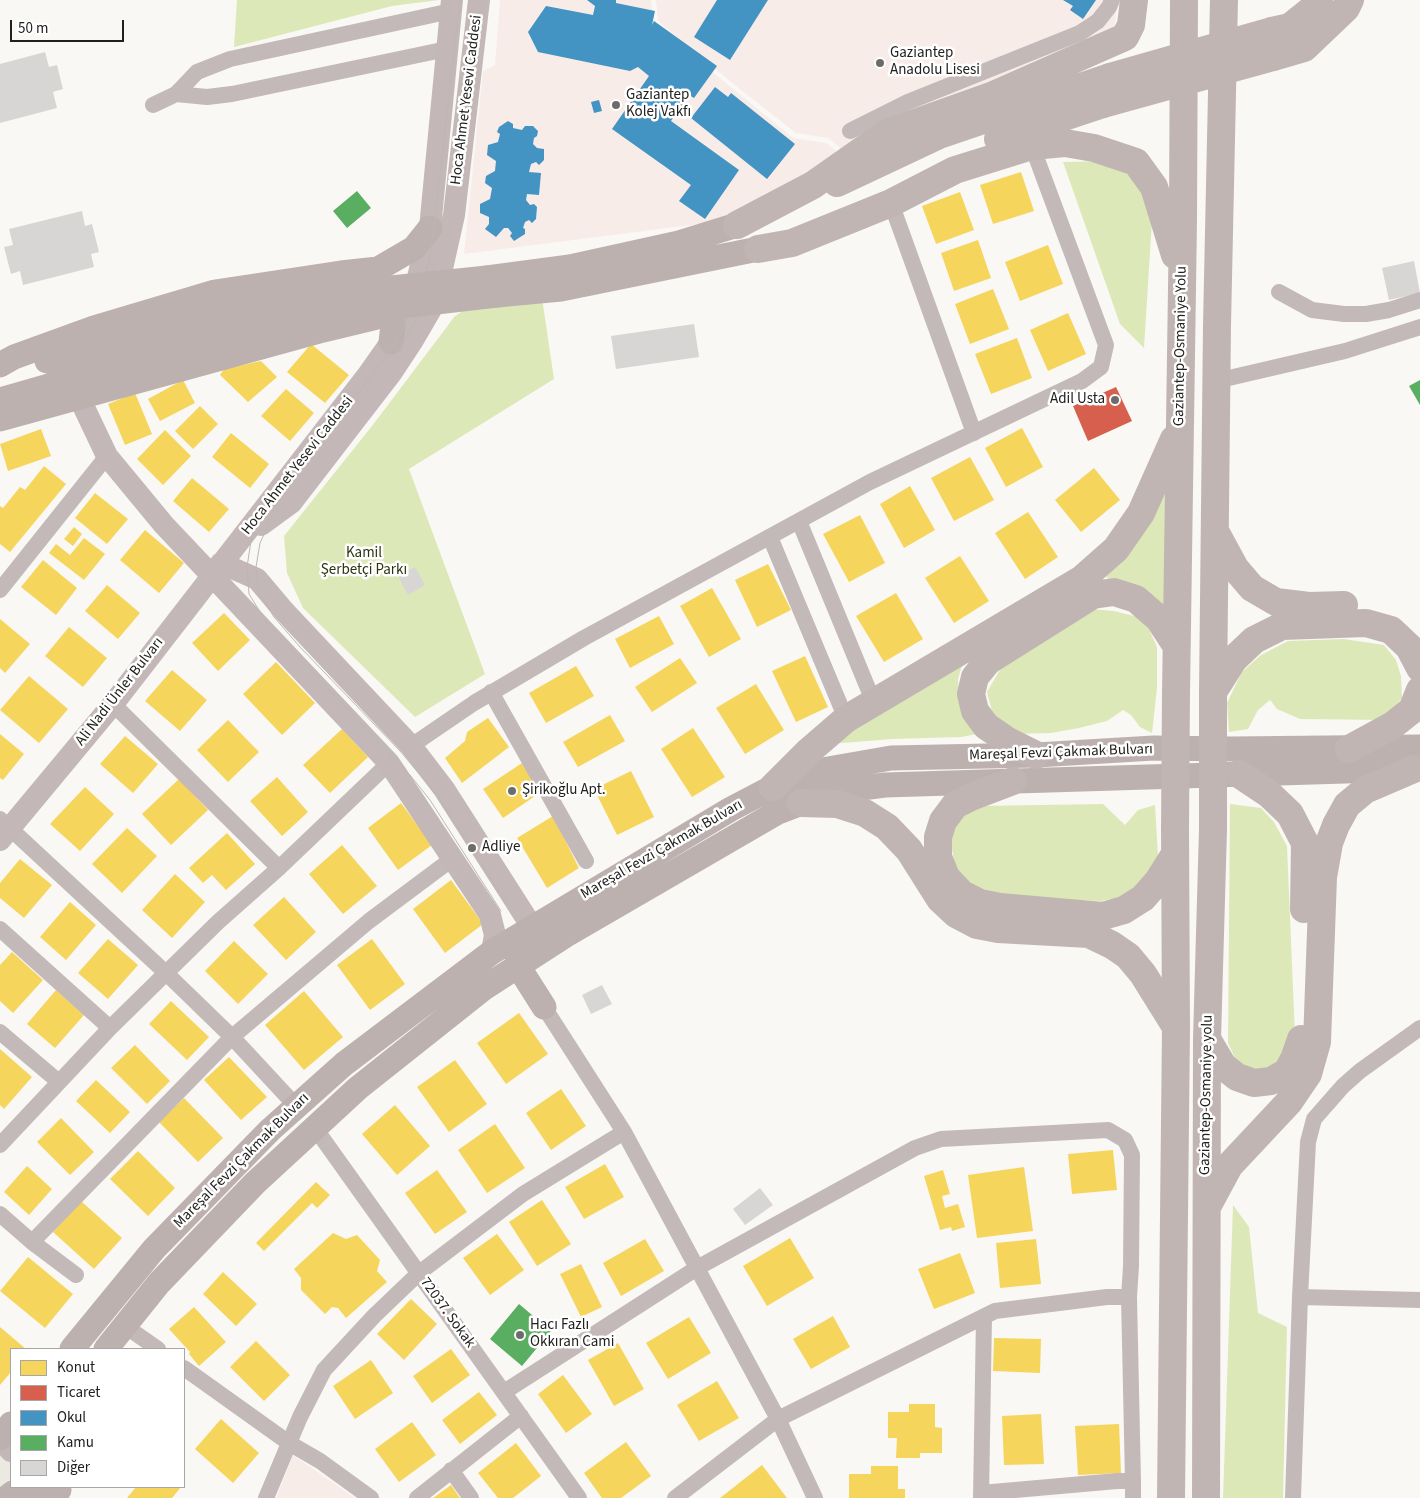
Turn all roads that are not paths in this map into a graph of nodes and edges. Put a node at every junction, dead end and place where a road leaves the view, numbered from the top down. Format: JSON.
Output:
{"nodes":[{"id":1,"x":479,"y":0,"type":"edge"},
{"id":2,"x":1112,"y":0,"type":"edge"},
{"id":3,"x":1134,"y":0,"type":"edge"},
{"id":4,"x":1184,"y":0,"type":"edge"},
{"id":5,"x":1224,"y":0,"type":"edge"},
{"id":6,"x":1319,"y":0,"type":"edge"},
{"id":7,"x":1350,"y":0,"type":"edge"},
{"id":8,"x":451,"y":5,"type":"edge"},
{"id":9,"x":1273,"y":44,"type":"junction"},
{"id":10,"x":447,"y":48,"type":"junction"},
{"id":11,"x":176,"y":94,"type":"junction"},
{"id":12,"x":153,"y":105,"type":"dead end"},
{"id":13,"x":850,"y":131,"type":"dead end"},
{"id":14,"x":1032,"y":146,"type":"junction"},
{"id":15,"x":891,"y":203,"type":"junction"},
{"id":16,"x":737,"y":225,"type":"junction"},
{"id":17,"x":430,"y":228,"type":"junction"},
{"id":18,"x":758,"y":249,"type":"junction"},
{"id":19,"x":1182,"y":278,"type":"junction"},
{"id":20,"x":492,"y":287,"type":"junction"},
{"id":21,"x":1279,"y":292,"type":"dead end"},
{"id":22,"x":1420,"y":300,"type":"edge"},
{"id":23,"x":333,"y":304,"type":"junction"},
{"id":24,"x":1420,"y":327,"type":"edge"},
{"id":25,"x":390,"y":342,"type":"junction"},
{"id":26,"x":0,"y":365,"type":"edge"},
{"id":27,"x":0,"y":373,"type":"edge"},
{"id":28,"x":1216,"y":381,"type":"junction"},
{"id":29,"x":79,"y":397,"type":"junction"},
{"id":30,"x":0,"y":400,"type":"edge"},
{"id":31,"x":0,"y":419,"type":"edge"},
{"id":32,"x":1180,"y":424,"type":"junction"},
{"id":33,"x":974,"y":433,"type":"junction"},
{"id":34,"x":108,"y":456,"type":"junction"},
{"id":35,"x":799,"y":521,"type":"junction"},
{"id":36,"x":1215,"y":530,"type":"junction"},
{"id":37,"x":770,"y":537,"type":"junction"},
{"id":38,"x":238,"y":542,"type":"junction"},
{"id":39,"x":216,"y":569,"type":"junction"},
{"id":40,"x":0,"y":590,"type":"edge"},
{"id":41,"x":1420,"y":632,"type":"edge"},
{"id":42,"x":1176,"y":646,"type":"junction"},
{"id":43,"x":1420,"y":668,"type":"edge"},
{"id":44,"x":1420,"y":690,"type":"edge"},
{"id":45,"x":492,"y":692,"type":"junction"},
{"id":46,"x":1213,"y":692,"type":"junction"},
{"id":47,"x":1176,"y":693,"type":"joint"},
{"id":48,"x":874,"y":703,"type":"junction"},
{"id":49,"x":113,"y":704,"type":"junction"},
{"id":50,"x":846,"y":719,"type":"junction"},
{"id":51,"x":411,"y":746,"type":"junction"},
{"id":52,"x":1349,"y":749,"type":"junction"},
{"id":53,"x":1036,"y":755,"type":"junction"},
{"id":54,"x":1418,"y":761,"type":"edge"},
{"id":55,"x":389,"y":763,"type":"junction"},
{"id":56,"x":1239,"y":774,"type":"junction"},
{"id":57,"x":1013,"y":781,"type":"junction"},
{"id":58,"x":773,"y":787,"type":"junction"},
{"id":59,"x":801,"y":803,"type":"junction"},
{"id":60,"x":3,"y":829,"type":"edge"},
{"id":61,"x":1175,"y":841,"type":"junction"},
{"id":62,"x":452,"y":858,"type":"junction"},
{"id":63,"x":586,"y":861,"type":"dead end"},
{"id":64,"x":279,"y":868,"type":"junction"},
{"id":65,"x":0,"y":929,"type":"edge"},
{"id":66,"x":527,"y":931,"type":"junction"},
{"id":67,"x":566,"y":935,"type":"junction"},
{"id":68,"x":492,"y":952,"type":"junction"},
{"id":69,"x":518,"y":966,"type":"junction"},
{"id":70,"x":166,"y":973,"type":"junction"},
{"id":71,"x":544,"y":1008,"type":"junction"},
{"id":72,"x":1176,"y":1027,"type":"junction"},
{"id":73,"x":110,"y":1028,"type":"junction"},
{"id":74,"x":1420,"y":1028,"type":"edge"},
{"id":75,"x":0,"y":1032,"type":"edge"},
{"id":76,"x":232,"y":1037,"type":"junction"},
{"id":77,"x":1207,"y":1039,"type":"junction"},
{"id":78,"x":59,"y":1082,"type":"junction"},
{"id":79,"x":296,"y":1106,"type":"junction"},
{"id":80,"x":315,"y":1128,"type":"junction"},
{"id":81,"x":624,"y":1132,"type":"junction"},
{"id":82,"x":0,"y":1145,"type":"edge"},
{"id":83,"x":1206,"y":1209,"type":"junction"},
{"id":84,"x":0,"y":1214,"type":"edge"},
{"id":85,"x":32,"y":1242,"type":"junction"},
{"id":86,"x":697,"y":1268,"type":"junction"},
{"id":87,"x":419,"y":1273,"type":"junction"},
{"id":88,"x":76,"y":1275,"type":"dead end"},
{"id":89,"x":1129,"y":1297,"type":"junction"},
{"id":90,"x":1300,"y":1297,"type":"junction"},
{"id":91,"x":1420,"y":1300,"type":"edge"},
{"id":92,"x":984,"y":1317,"type":"junction"},
{"id":93,"x":125,"y":1326,"type":"junction"},
{"id":94,"x":73,"y":1348,"type":"edge"},
{"id":95,"x":107,"y":1348,"type":"edge"},
{"id":96,"x":157,"y":1348,"type":"edge"},
{"id":97,"x":185,"y":1369,"type":"edge"},
{"id":98,"x":504,"y":1392,"type":"junction"},
{"id":99,"x":520,"y":1416,"type":"junction"},
{"id":100,"x":778,"y":1419,"type":"junction"},
{"id":101,"x":10,"y":1425,"type":"edge"},
{"id":102,"x":0,"y":1439,"type":"edge"},
{"id":103,"x":289,"y":1443,"type":"junction"},
{"id":104,"x":10,"y":1450,"type":"edge"},
{"id":105,"x":451,"y":1470,"type":"junction"},
{"id":106,"x":10,"y":1476,"type":"edge"},
{"id":107,"x":1133,"y":1481,"type":"junction"},
{"id":108,"x":0,"y":1490,"type":"edge"},
{"id":109,"x":61,"y":1492,"type":"edge"},
{"id":110,"x":694,"y":1492,"type":"edge"},
{"id":111,"x":981,"y":1496,"type":"edge"},
{"id":112,"x":6,"y":1498,"type":"edge"},
{"id":113,"x":266,"y":1498,"type":"edge"},
{"id":114,"x":371,"y":1498,"type":"edge"},
{"id":115,"x":417,"y":1498,"type":"edge"},
{"id":116,"x":471,"y":1498,"type":"edge"},
{"id":117,"x":579,"y":1498,"type":"edge"},
{"id":118,"x":674,"y":1498,"type":"edge"},
{"id":119,"x":815,"y":1498,"type":"edge"},
{"id":120,"x":1133,"y":1498,"type":"edge"},
{"id":121,"x":1171,"y":1498,"type":"edge"},
{"id":122,"x":1206,"y":1498,"type":"edge"},
{"id":123,"x":1293,"y":1498,"type":"edge"}],
"edges":[{"from":1,"to":38,"type":"street","name":"Hoca Ahmet Yesevi Caddesi"},
{"from":2,"to":13,"type":"street"},
{"from":3,"to":16,"type":"highway"},
{"from":4,"to":19,"type":"highway","name":"Gaziantep-Osmaniye Yolu"},
{"from":5,"to":28,"type":"highway"},
{"from":6,"to":9,"type":"highway"},
{"from":7,"to":9,"type":"highway"},
{"from":8,"to":10,"type":"street","name":"Hoca Ahmet Yesevi Caddesi"},
{"from":8,"to":11,"type":"street"},
{"from":9,"to":16,"type":"highway","bridge":true},
{"from":9,"to":18,"type":"highway","bridge":true},
{"from":10,"to":11,"type":"street"},
{"from":10,"to":17,"type":"street","name":"Hoca Ahmet Yesevi Caddesi"},
{"from":11,"to":12,"type":"street"},
{"from":14,"to":15,"type":"highway"},
{"from":14,"to":19,"type":"highway"},
{"from":14,"to":33,"type":"street"},
{"from":15,"to":18,"type":"highway"},
{"from":15,"to":33,"type":"street"},
{"from":16,"to":20,"type":"main road"},
{"from":17,"to":25,"type":"street","name":"Hoca Ahmet Yesevi Caddesi"},
{"from":17,"to":26,"type":"main road"},
{"from":18,"to":20,"type":"main road"},
{"from":19,"to":32,"type":"highway","name":"Gaziantep-Osmaniye Yolu"},
{"from":20,"to":23,"type":"main road","bridge":true},
{"from":21,"to":22,"type":"street"},
{"from":23,"to":27,"type":"main road"},
{"from":23,"to":30,"type":"main road"},
{"from":24,"to":28,"type":"street"},
{"from":25,"to":29,"type":"main road"},
{"from":25,"to":38,"type":"street","name":"Hoca Ahmet Yesevi Caddesi"},
{"from":28,"to":36,"type":"highway"},
{"from":29,"to":31,"type":"main road"},
{"from":29,"to":34,"type":"street"},
{"from":32,"to":42,"type":"highway","name":"Gaziantep-Osmaniye Yolu"},
{"from":32,"to":48,"type":"highway"},
{"from":33,"to":35,"type":"street"},
{"from":34,"to":39,"type":"street"},
{"from":34,"to":40,"type":"street"},
{"from":35,"to":37,"type":"street"},
{"from":35,"to":48,"type":"street"},
{"from":36,"to":41,"type":"highway"},
{"from":36,"to":46,"type":"highway"},
{"from":37,"to":45,"type":"street"},
{"from":37,"to":50,"type":"street"},
{"from":38,"to":39,"type":"street","name":"Ali Nadi Ünler Bulvarı"},
{"from":39,"to":49,"type":"street","name":"Ali Nadi Ünler Bulvarı"},
{"from":39,"to":51,"type":"street"},
{"from":39,"to":55,"type":"street"},
{"from":42,"to":47,"type":"highway","name":"Gaziantep-Osmaniye Yolu"},
{"from":42,"to":53,"type":"highway"},
{"from":43,"to":46,"type":"highway"},
{"from":44,"to":52,"type":"highway"},
{"from":45,"to":51,"type":"street"},
{"from":45,"to":63,"type":"street"},
{"from":46,"to":77,"type":"highway","name":"Gaziantep-Osmaniye yolu","bridge":true},
{"from":47,"to":61,"type":"highway","name":"Gaziantep-Osmaniye yolu","bridge":true},
{"from":48,"to":50,"type":"highway"},
{"from":49,"to":60,"type":"street","name":"Ali Nadi Ünler Bulvarı"},
{"from":49,"to":64,"type":"street"},
{"from":50,"to":58,"type":"highway"},
{"from":51,"to":66,"type":"street"},
{"from":52,"to":53,"type":"main road","name":"Mareşal Fevzi Çakmak Bulvarı"},
{"from":52,"to":54,"type":"main road","name":"Mareşal Fevzi Çakmak Bulvarı"},
{"from":53,"to":58,"type":"main road","name":"Mareşal Fevzi Çakmak Bulvarı"},
{"from":54,"to":56,"type":"main road","name":"Mareşal Fevzi Çakmak Bulvarı"},
{"from":54,"to":83,"type":"highway"},
{"from":55,"to":62,"type":"street"},
{"from":55,"to":64,"type":"street"},
{"from":56,"to":57,"type":"main road","name":"Mareşal Fevzi Çakmak Bulvarı"},
{"from":56,"to":77,"type":"highway"},
{"from":57,"to":59,"type":"main road","name":"Mareşal Fevzi Çakmak Bulvarı"},
{"from":57,"to":61,"type":"highway"},
{"from":58,"to":66,"type":"main road","name":"Mareşal Fevzi Çakmak Bulvarı"},
{"from":59,"to":67,"type":"main road","name":"Mareşal Fevzi Çakmak Bulvarı"},
{"from":59,"to":72,"type":"highway"},
{"from":60,"to":70,"type":"street"},
{"from":61,"to":72,"type":"highway","name":"Gaziantep-Osmaniye yolu"},
{"from":62,"to":68,"type":"street"},
{"from":62,"to":76,"type":"street"},
{"from":64,"to":70,"type":"street"},
{"from":65,"to":73,"type":"street"},
{"from":66,"to":68,"type":"main road","name":"Mareşal Fevzi Çakmak Bulvarı"},
{"from":66,"to":69,"type":"main road"},
{"from":67,"to":69,"type":"main road","name":"Mareşal Fevzi Çakmak Bulvarı"},
{"from":67,"to":71,"type":"main road"},
{"from":68,"to":79,"type":"main road","name":"Mareşal Fevzi Çakmak Bulvarı"},
{"from":69,"to":71,"type":"main road"},
{"from":69,"to":80,"type":"main road","name":"Mareşal Fevzi Çakmak Bulvarı"},
{"from":70,"to":73,"type":"street"},
{"from":70,"to":76,"type":"street"},
{"from":71,"to":81,"type":"street"},
{"from":72,"to":121,"type":"highway","name":"Gaziantep-Osmaniye yolu"},
{"from":73,"to":78,"type":"street"},
{"from":74,"to":90,"type":"street"},
{"from":75,"to":78,"type":"street"},
{"from":76,"to":79,"type":"street"},
{"from":76,"to":85,"type":"street"},
{"from":77,"to":83,"type":"highway","name":"Gaziantep-Osmaniye yolu"},
{"from":78,"to":82,"type":"street"},
{"from":79,"to":94,"type":"main road","name":"Mareşal Fevzi Çakmak Bulvarı"},
{"from":80,"to":87,"type":"street","name":"72037. Sokak"},
{"from":80,"to":93,"type":"main road","name":"Mareşal Fevzi Çakmak Bulvarı"},
{"from":81,"to":86,"type":"street"},
{"from":81,"to":87,"type":"street"},
{"from":83,"to":122,"type":"highway","name":"Gaziantep-Osmaniye yolu"},
{"from":84,"to":85,"type":"street"},
{"from":85,"to":88,"type":"street"},
{"from":86,"to":89,"type":"street"},
{"from":86,"to":98,"type":"street"},
{"from":86,"to":100,"type":"street"},
{"from":87,"to":98,"type":"street","name":"72037. Sokak"},
{"from":87,"to":103,"type":"street"},
{"from":89,"to":92,"type":"street"},
{"from":89,"to":107,"type":"street"},
{"from":90,"to":91,"type":"street"},
{"from":90,"to":123,"type":"street"},
{"from":92,"to":100,"type":"street"},
{"from":92,"to":111,"type":"street"},
{"from":93,"to":95,"type":"main road","name":"Mareşal Fevzi Çakmak Bulvarı"},
{"from":93,"to":96,"type":"street"},
{"from":97,"to":103,"type":"street"},
{"from":98,"to":99,"type":"street","name":"72037. Sokak"},
{"from":99,"to":105,"type":"street"},
{"from":99,"to":117,"type":"street","name":"72037. Sokak"},
{"from":100,"to":110,"type":"street"},
{"from":100,"to":119,"type":"street"},
{"from":101,"to":102,"type":"main road"},
{"from":102,"to":104,"type":"street"},
{"from":103,"to":113,"type":"street"},
{"from":103,"to":114,"type":"street"},
{"from":105,"to":115,"type":"street"},
{"from":105,"to":116,"type":"street"},
{"from":106,"to":108,"type":"main road"},
{"from":107,"to":111,"type":"street"},
{"from":107,"to":120,"type":"street"},
{"from":109,"to":112,"type":"main road"},
{"from":110,"to":118,"type":"street"}]}
